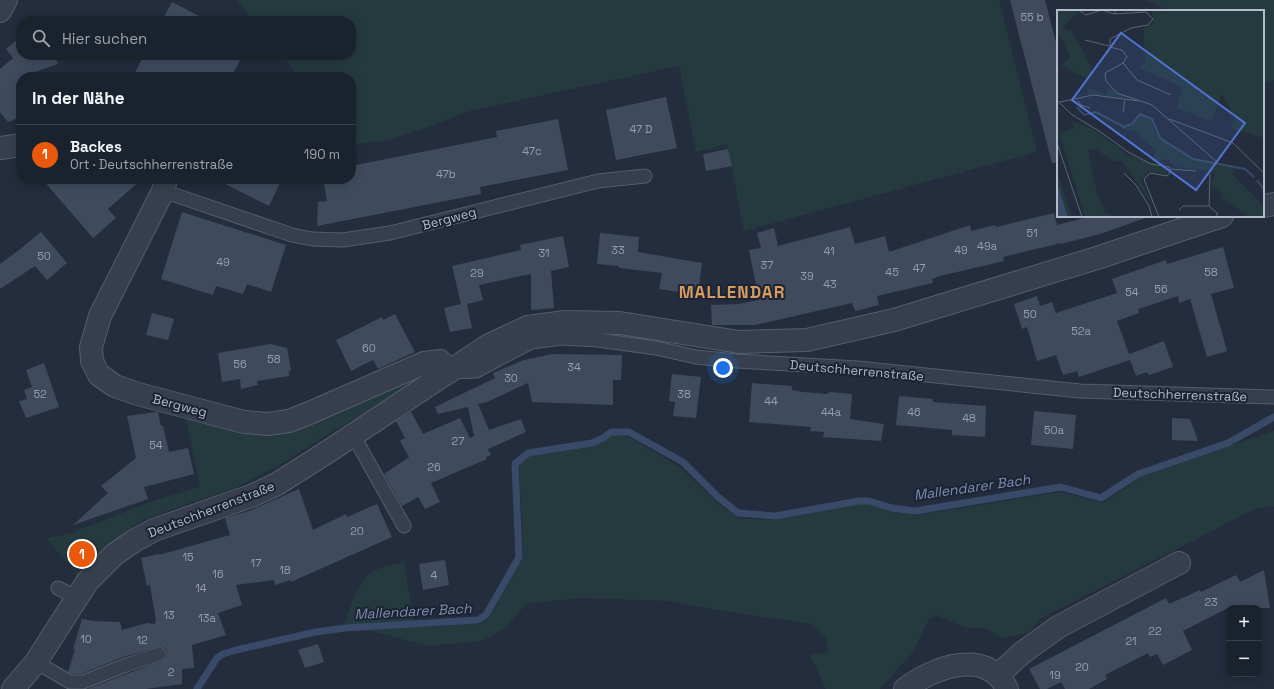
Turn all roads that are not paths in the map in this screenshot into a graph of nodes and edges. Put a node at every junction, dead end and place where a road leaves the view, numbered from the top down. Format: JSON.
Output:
{"nodes":[{"id":1,"x":6,"y":0,"type":"edge"},
{"id":2,"x":0,"y":11,"type":"edge"},
{"id":3,"x":16,"y":146,"type":"edge"},
{"id":4,"x":0,"y":148,"type":"edge"},
{"id":5,"x":645,"y":176,"type":"dead end"},
{"id":6,"x":165,"y":185,"type":"edge"},
{"id":7,"x":1274,"y":204,"type":"edge"},
{"id":8,"x":1264,"y":206,"type":"edge"},
{"id":9,"x":1219,"y":217,"type":"edge"},
{"id":10,"x":449,"y":372,"type":"junction"},
{"id":11,"x":1274,"y":397,"type":"edge"},
{"id":12,"x":353,"y":435,"type":"junction"},
{"id":13,"x":404,"y":526,"type":"dead end"},
{"id":14,"x":1179,"y":563,"type":"dead end"},
{"id":15,"x":159,"y":654,"type":"dead end"},
{"id":16,"x":36,"y":662,"type":"junction"},
{"id":17,"x":1002,"y":682,"type":"edge"},
{"id":18,"x":13,"y":689,"type":"edge"},
{"id":19,"x":905,"y":689,"type":"edge"}],
"edges":[{"from":1,"to":2,"type":"street"},
{"from":3,"to":4,"type":"street"},
{"from":5,"to":6,"type":"lane","name":"Bergweg"},
{"from":6,"to":10,"type":"street","name":"Bergweg"},
{"from":7,"to":8,"type":"street"},
{"from":9,"to":10,"type":"street","name":"Deutschherrenstraße"},
{"from":10,"to":11,"type":"lane","name":"Deutschherrenstraße"},
{"from":10,"to":12,"type":"street","name":"Deutschherrenstraße"},
{"from":12,"to":13,"type":"lane"},
{"from":12,"to":16,"type":"street","name":"Deutschherrenstraße"},
{"from":14,"to":17,"type":"street"},
{"from":15,"to":16,"type":"lane"},
{"from":16,"to":18,"type":"street","name":"Deutschherrenstraße"},
{"from":17,"to":19,"type":"street"}]}
